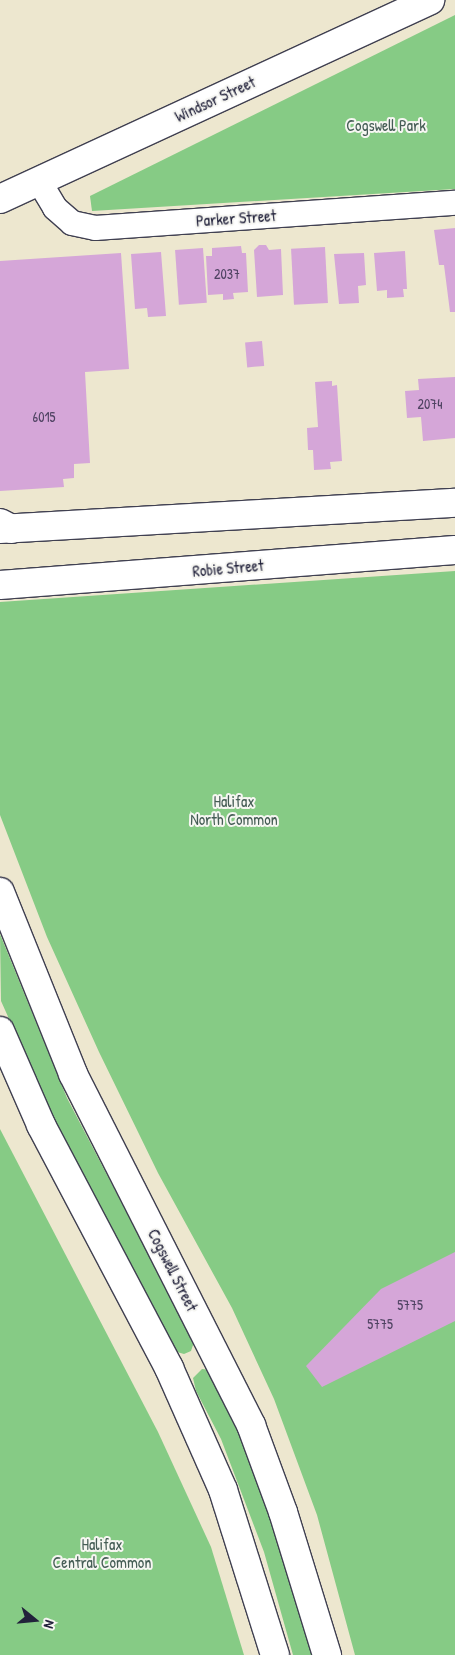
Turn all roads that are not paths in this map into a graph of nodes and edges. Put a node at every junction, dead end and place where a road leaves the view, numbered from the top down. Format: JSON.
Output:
{"nodes":[{"id":1,"x":430,"y":0,"type":"edge"},
{"id":2,"x":39,"y":181,"type":"junction"},
{"id":3,"x":0,"y":199,"type":"edge"},
{"id":4,"x":455,"y":203,"type":"edge"},
{"id":5,"x":455,"y":503,"type":"edge"},
{"id":6,"x":4,"y":527,"type":"edge"},
{"id":7,"x":455,"y":550,"type":"edge"},
{"id":8,"x":0,"y":585,"type":"edge"},
{"id":9,"x":0,"y":892,"type":"edge"},
{"id":10,"x":0,"y":1031,"type":"edge"},
{"id":11,"x":275,"y":1655,"type":"edge"},
{"id":12,"x":327,"y":1655,"type":"edge"}],
"edges":[{"from":1,"to":2,"type":"main road","name":"Windsor Street"},
{"from":2,"to":3,"type":"main road","name":"Windsor Street"},
{"from":2,"to":4,"type":"street","name":"Parker Street"},
{"from":5,"to":6,"type":"main road"},
{"from":7,"to":8,"type":"main road","name":"Robie Street"},
{"from":9,"to":12,"type":"main road","name":"Cogswell Street"},
{"from":10,"to":11,"type":"main road"}]}
